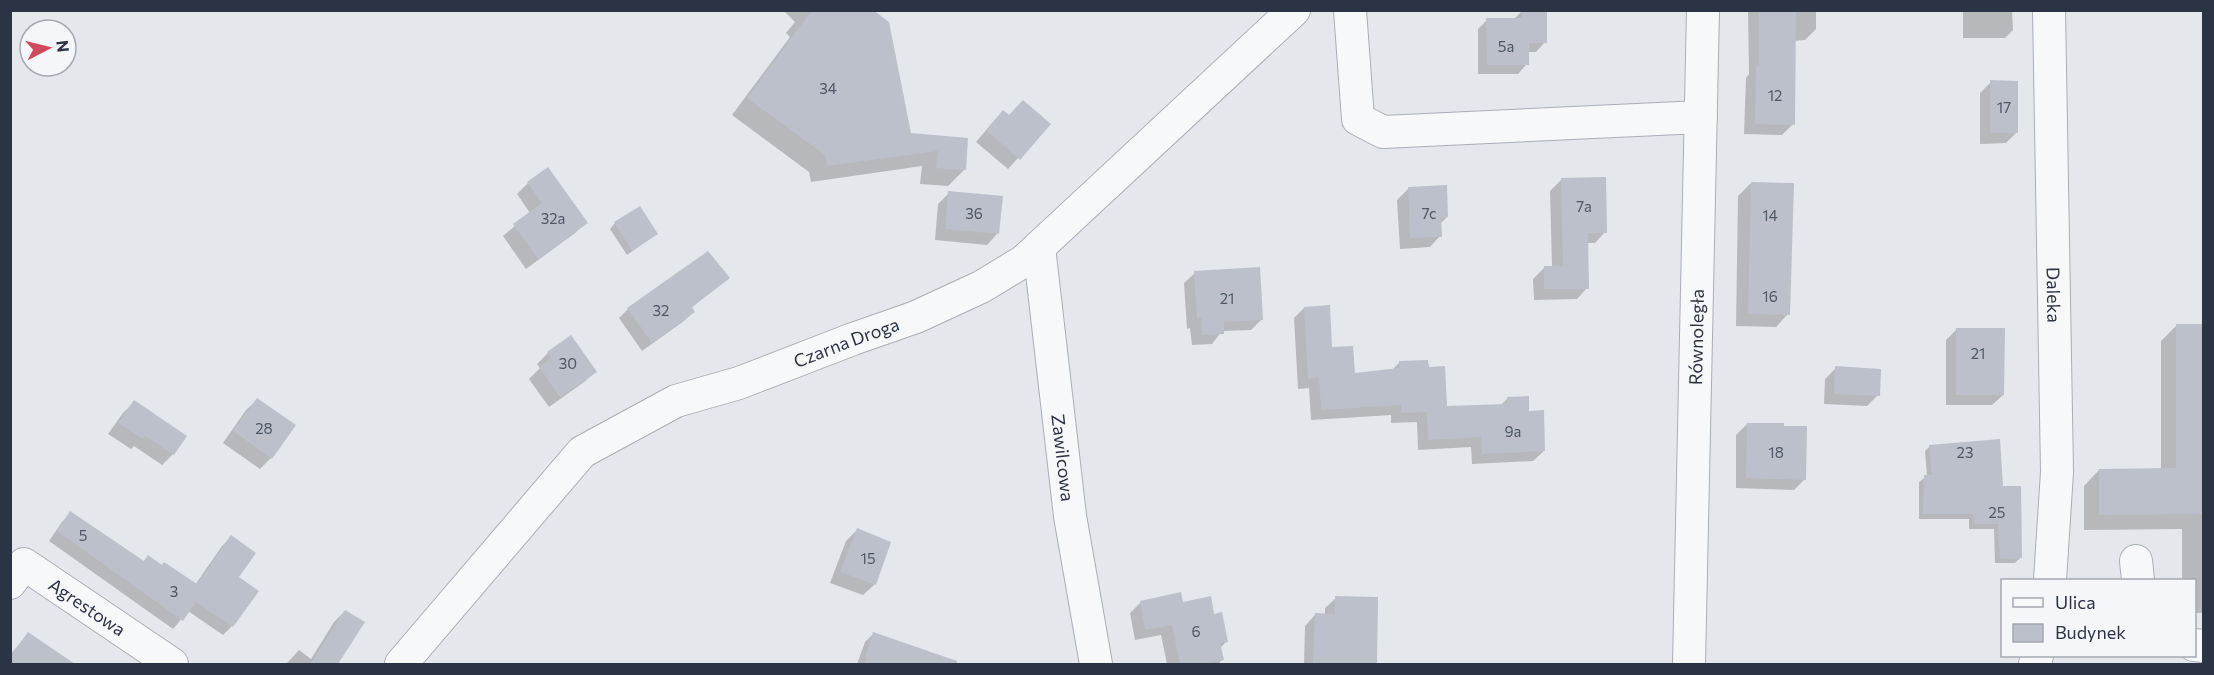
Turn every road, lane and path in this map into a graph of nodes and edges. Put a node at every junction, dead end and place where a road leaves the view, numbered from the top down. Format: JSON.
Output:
{"nodes":[{"id":1,"x":1294,"y":10,"type":"edge"},
{"id":2,"x":1350,"y":10,"type":"edge"},
{"id":3,"x":1703,"y":10,"type":"edge"},
{"id":4,"x":2049,"y":10,"type":"edge"},
{"id":5,"x":1701,"y":117,"type":"junction"},
{"id":6,"x":1039,"y":247,"type":"junction"},
{"id":7,"x":2050,"y":579,"type":"edge"},
{"id":8,"x":10,"y":583,"type":"edge"},
{"id":9,"x":172,"y":664,"type":"edge"},
{"id":10,"x":400,"y":664,"type":"edge"},
{"id":11,"x":1096,"y":664,"type":"edge"},
{"id":12,"x":1689,"y":664,"type":"edge"}],
"edges":[{"from":1,"to":6,"type":"street","name":"Czarna Droga"},
{"from":2,"to":5,"type":"street"},
{"from":3,"to":5,"type":"street","name":"Równoległa"},
{"from":4,"to":7,"type":"street","name":"Daleka"},
{"from":5,"to":12,"type":"street","name":"Równoległa"},
{"from":6,"to":10,"type":"street","name":"Czarna Droga"},
{"from":6,"to":11,"type":"street","name":"Zawilcowa"},
{"from":8,"to":9,"type":"street","name":"Agrestowa"}]}
